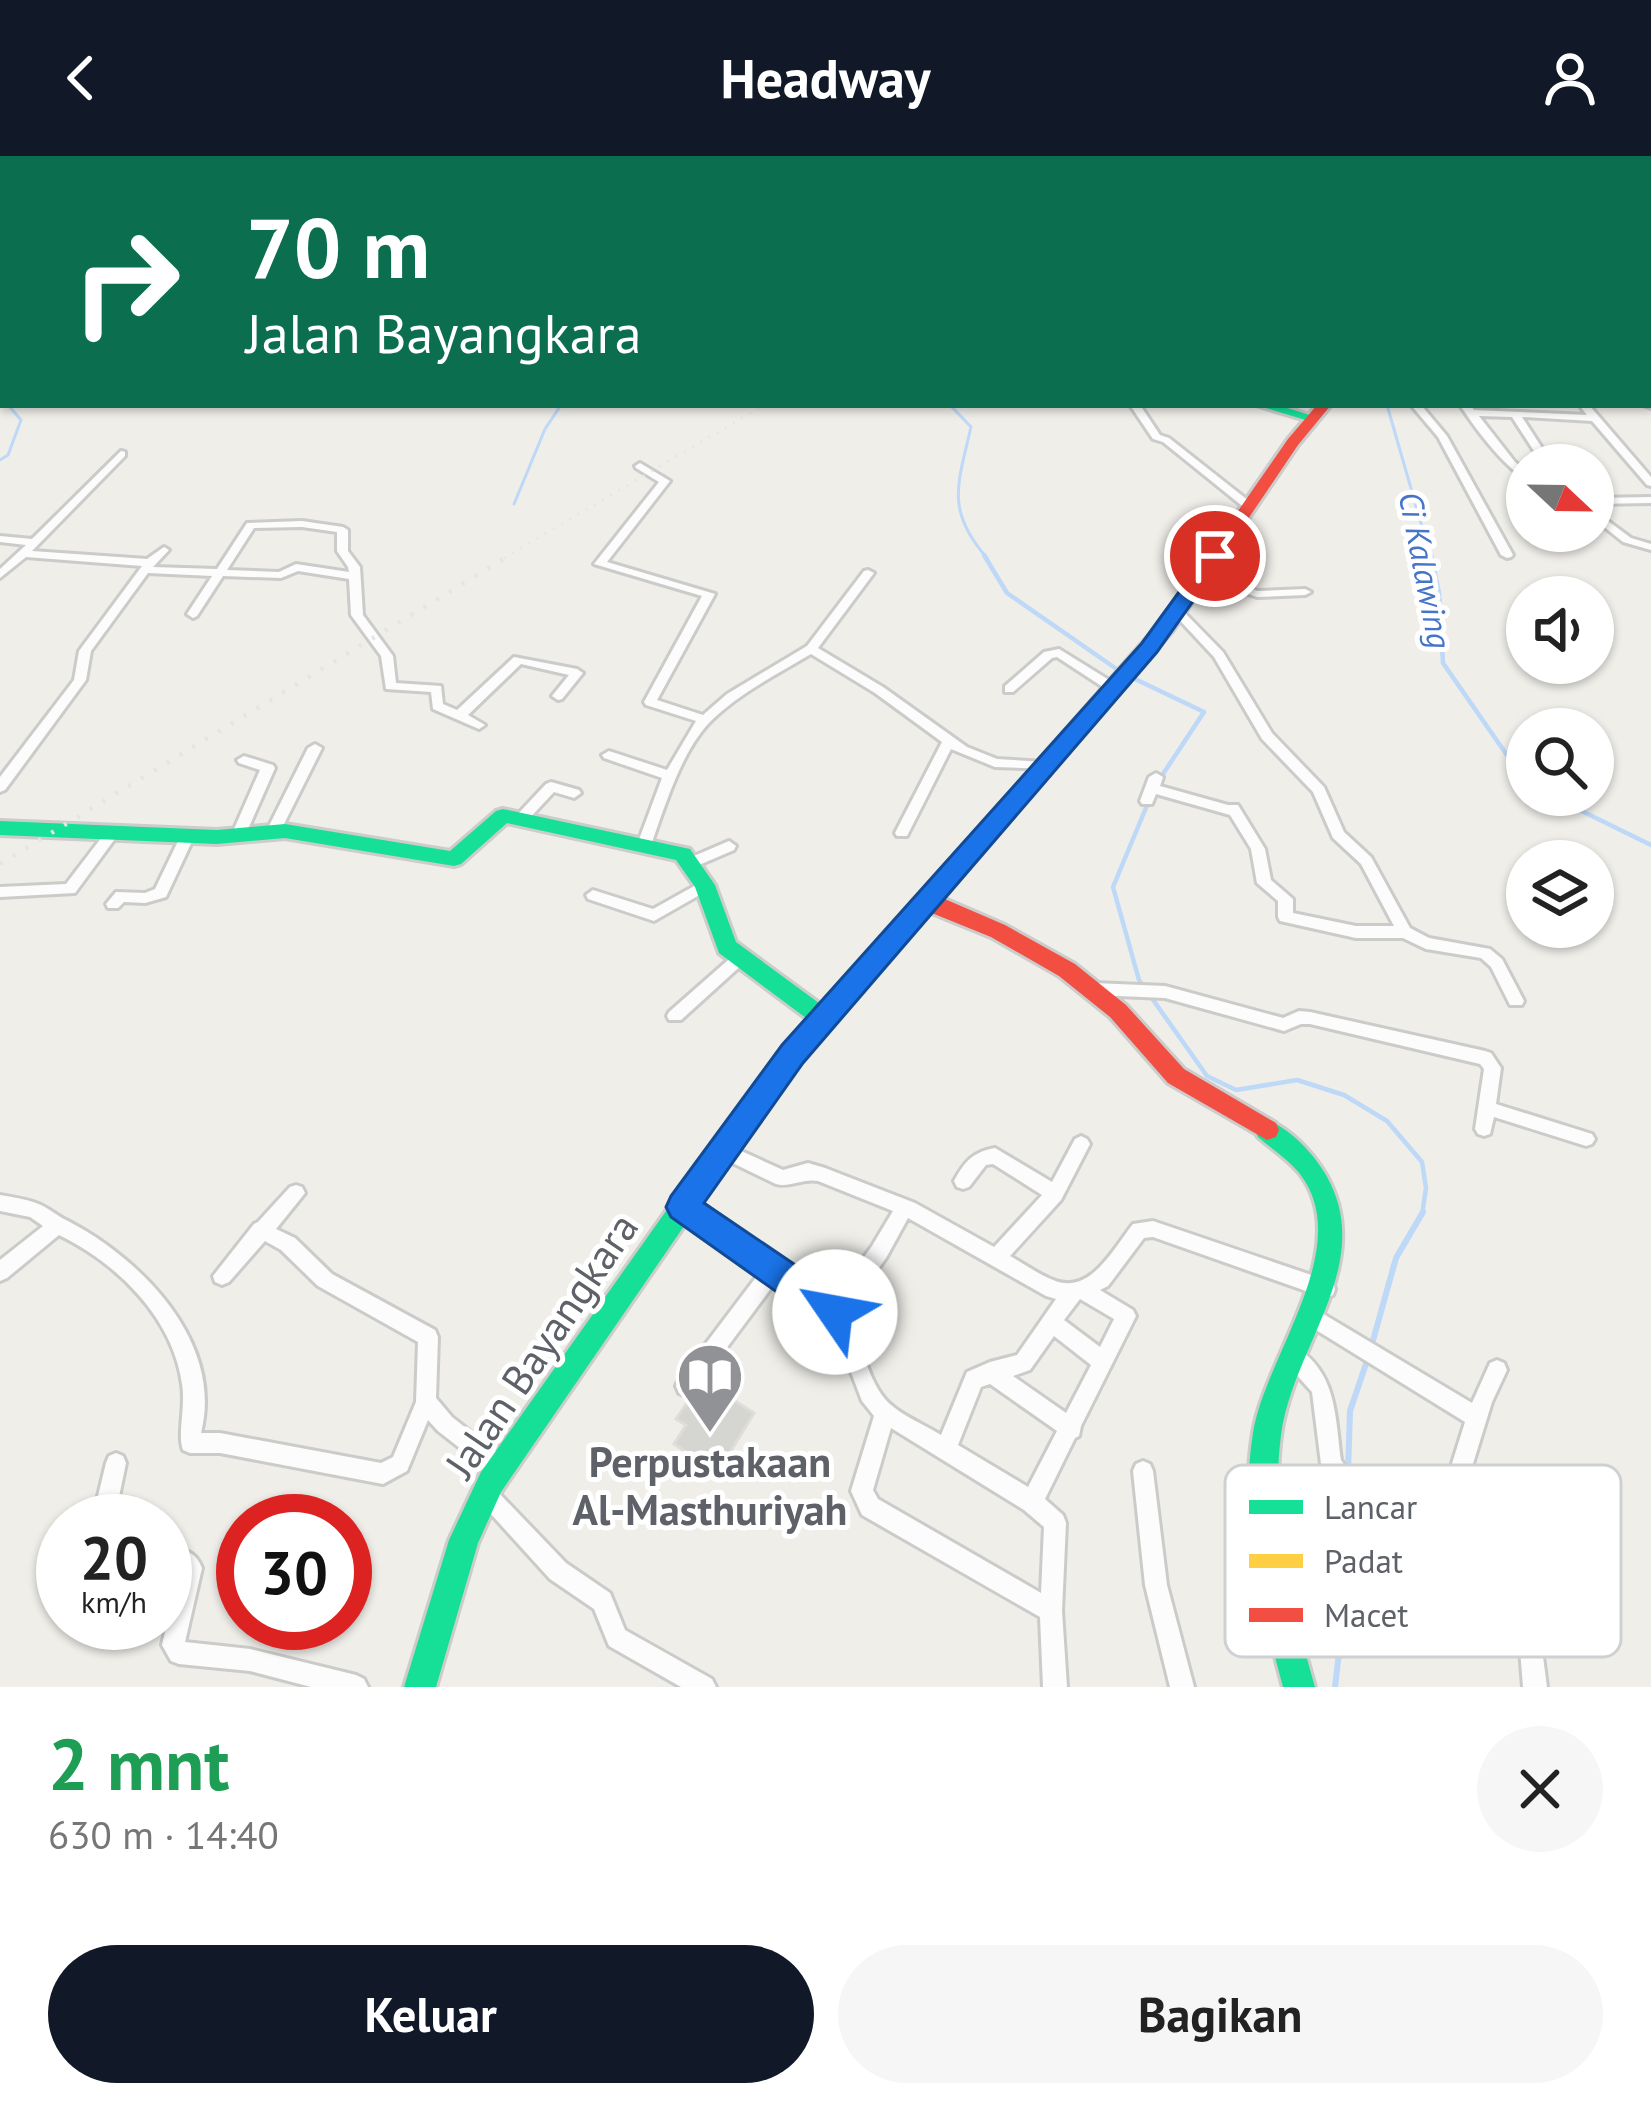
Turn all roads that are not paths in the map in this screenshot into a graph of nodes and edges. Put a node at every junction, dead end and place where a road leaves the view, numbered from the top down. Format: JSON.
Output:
{"nodes":[{"id":1,"x":1137,"y":408,"type":"edge"},
{"id":2,"x":1287,"y":408,"type":"edge"},
{"id":3,"x":1419,"y":408,"type":"edge"},
{"id":4,"x":1587,"y":408,"type":"edge"},
{"id":5,"x":1467,"y":409,"type":"edge"},
{"id":6,"x":1318,"y":412,"type":"edge"},
{"id":7,"x":1515,"y":414,"type":"junction"},
{"id":8,"x":1596,"y":418,"type":"junction"},
{"id":9,"x":1534,"y":444,"type":"edge"},
{"id":10,"x":1506,"y":453,"type":"edge"},
{"id":11,"x":121,"y":454,"type":"dead end"},
{"id":12,"x":640,"y":466,"type":"dead end"},
{"id":13,"x":1649,"y":480,"type":"edge"},
{"id":14,"x":1651,"y":500,"type":"edge"},
{"id":15,"x":1614,"y":501,"type":"edge"},
{"id":16,"x":1250,"y":507,"type":"junction"},
{"id":17,"x":1614,"y":530,"type":"edge"},
{"id":18,"x":0,"y":539,"type":"edge"},
{"id":19,"x":32,"y":542,"type":"junction"},
{"id":20,"x":1651,"y":547,"type":"edge"},
{"id":21,"x":164,"y":550,"type":"dead end"},
{"id":22,"x":23,"y":554,"type":"junction"},
{"id":23,"x":1507,"y":555,"type":"dead end"},
{"id":24,"x":148,"y":567,"type":"junction"},
{"id":25,"x":217,"y":571,"type":"junction"},
{"id":26,"x":868,"y":573,"type":"dead end"},
{"id":27,"x":0,"y":575,"type":"edge"},
{"id":28,"x":1203,"y":575,"type":"junction"},
{"id":29,"x":353,"y":576,"type":"junction"},
{"id":30,"x":1305,"y":592,"type":"dead end"},
{"id":31,"x":1178,"y":612,"type":"junction"},
{"id":32,"x":193,"y":614,"type":"dead end"},
{"id":33,"x":811,"y":649,"type":"junction"},
{"id":34,"x":1120,"y":681,"type":"junction"},
{"id":35,"x":1009,"y":689,"type":"dead end"},
{"id":36,"x":557,"y":696,"type":"dead end"},
{"id":37,"x":460,"y":714,"type":"junction"},
{"id":38,"x":705,"y":720,"type":"junction"},
{"id":39,"x":479,"y":725,"type":"dead end"},
{"id":40,"x":949,"y":742,"type":"junction"},
{"id":41,"x":315,"y":748,"type":"dead end"},
{"id":42,"x":609,"y":755,"type":"dead end"},
{"id":43,"x":244,"y":760,"type":"dead end"},
{"id":44,"x":1045,"y":766,"type":"junction"},
{"id":45,"x":670,"y":776,"type":"junction"},
{"id":46,"x":0,"y":787,"type":"edge"},
{"id":47,"x":1152,"y":789,"type":"dead end"},
{"id":48,"x":574,"y":793,"type":"dead end"},
{"id":49,"x":520,"y":820,"type":"junction"},
{"id":50,"x":0,"y":828,"type":"edge"},
{"id":51,"x":113,"y":832,"type":"junction"},
{"id":52,"x":272,"y":832,"type":"junction"},
{"id":53,"x":902,"y":833,"type":"dead end"},
{"id":54,"x":188,"y":835,"type":"junction"},
{"id":55,"x":238,"y":836,"type":"junction"},
{"id":56,"x":644,"y":845,"type":"junction"},
{"id":57,"x":729,"y":846,"type":"dead end"},
{"id":58,"x":692,"y":862,"type":"junction"},
{"id":59,"x":705,"y":885,"type":"junction"},
{"id":60,"x":0,"y":892,"type":"edge"},
{"id":61,"x":593,"y":895,"type":"dead end"},
{"id":62,"x":926,"y":900,"type":"junction"},
{"id":63,"x":113,"y":904,"type":"dead end"},
{"id":64,"x":1405,"y":932,"type":"junction"},
{"id":65,"x":740,"y":958,"type":"junction"},
{"id":66,"x":1094,"y":989,"type":"junction"},
{"id":67,"x":1516,"y":1001,"type":"dead end"},
{"id":68,"x":675,"y":1016,"type":"dead end"},
{"id":69,"x":823,"y":1018,"type":"junction"},
{"id":70,"x":1487,"y":1108,"type":"junction"},
{"id":71,"x":1484,"y":1129,"type":"dead end"},
{"id":72,"x":1586,"y":1139,"type":"dead end"},
{"id":73,"x":1082,"y":1144,"type":"dead end"},
{"id":74,"x":720,"y":1149,"type":"junction"},
{"id":75,"x":963,"y":1180,"type":"dead end"},
{"id":76,"x":296,"y":1193,"type":"dead end"},
{"id":77,"x":1055,"y":1193,"type":"junction"},
{"id":78,"x":0,"y":1203,"type":"edge"},
{"id":79,"x":683,"y":1207,"type":"junction"},
{"id":80,"x":904,"y":1208,"type":"junction"},
{"id":81,"x":57,"y":1225,"type":"junction"},
{"id":82,"x":260,"y":1230,"type":"junction"},
{"id":83,"x":996,"y":1258,"type":"junction"},
{"id":84,"x":773,"y":1270,"type":"junction"},
{"id":85,"x":0,"y":1272,"type":"edge"},
{"id":86,"x":222,"y":1276,"type":"dead end"},
{"id":87,"x":1326,"y":1289,"type":"junction"},
{"id":88,"x":1077,"y":1291,"type":"junction"},
{"id":89,"x":835,"y":1312,"type":"junction"},
{"id":90,"x":1316,"y":1318,"type":"junction"},
{"id":91,"x":1053,"y":1323,"type":"junction"},
{"id":92,"x":1292,"y":1355,"type":"junction"},
{"id":93,"x":1104,"y":1363,"type":"junction"},
{"id":94,"x":1497,"y":1370,"type":"dead end"},
{"id":95,"x":990,"y":1372,"type":"junction"},
{"id":96,"x":686,"y":1387,"type":"dead end"},
{"id":97,"x":426,"y":1402,"type":"junction"},
{"id":98,"x":885,"y":1413,"type":"junction"},
{"id":99,"x":1477,"y":1418,"type":"junction"},
{"id":100,"x":1072,"y":1430,"type":"junction"},
{"id":101,"x":946,"y":1449,"type":"junction"},
{"id":102,"x":116,"y":1463,"type":"dead end"},
{"id":103,"x":1266,"y":1465,"type":"edge"},
{"id":104,"x":1334,"y":1465,"type":"edge"},
{"id":105,"x":1462,"y":1465,"type":"edge"},
{"id":106,"x":500,"y":1467,"type":"junction"},
{"id":107,"x":1143,"y":1471,"type":"dead end"},
{"id":108,"x":485,"y":1493,"type":"junction"},
{"id":109,"x":109,"y":1494,"type":"edge"},
{"id":110,"x":1032,"y":1502,"type":"junction"},
{"id":111,"x":1052,"y":1611,"type":"junction"},
{"id":112,"x":175,"y":1650,"type":"edge"},
{"id":113,"x":1292,"y":1657,"type":"edge"},
{"id":114,"x":1532,"y":1657,"type":"edge"},
{"id":115,"x":356,"y":1687,"type":"edge"},
{"id":116,"x":420,"y":1687,"type":"edge"},
{"id":117,"x":704,"y":1687,"type":"edge"},
{"id":118,"x":1055,"y":1687,"type":"edge"},
{"id":119,"x":1182,"y":1687,"type":"edge"},
{"id":120,"x":1299,"y":1687,"type":"edge"},
{"id":121,"x":1535,"y":1687,"type":"edge"}],
"edges":[{"from":1,"to":16,"type":"street"},
{"from":2,"to":6,"type":"main road"},
{"from":3,"to":23,"type":"street"},
{"from":4,"to":8,"type":"street"},
{"from":5,"to":7,"type":"street"},
{"from":5,"to":10,"type":"street"},
{"from":6,"to":16,"type":"main road","name":"Jalan Bayangkara"},
{"from":7,"to":8,"type":"street"},
{"from":7,"to":9,"type":"street"},
{"from":8,"to":13,"type":"street"},
{"from":11,"to":19,"type":"street"},
{"from":12,"to":38,"type":"street"},
{"from":14,"to":15,"type":"street"},
{"from":16,"to":28,"type":"main road","name":"Jalan Bayangkara"},
{"from":17,"to":20,"type":"street"},
{"from":18,"to":19,"type":"street"},
{"from":19,"to":22,"type":"street"},
{"from":21,"to":24,"type":"street"},
{"from":22,"to":24,"type":"street"},
{"from":22,"to":27,"type":"street"},
{"from":24,"to":25,"type":"street"},
{"from":24,"to":46,"type":"street"},
{"from":25,"to":29,"type":"street"},
{"from":25,"to":29,"type":"street"},
{"from":25,"to":32,"type":"street"},
{"from":26,"to":33,"type":"street"},
{"from":28,"to":30,"type":"street"},
{"from":28,"to":31,"type":"main road","name":"Jalan Bayangkara"},
{"from":29,"to":37,"type":"street"},
{"from":31,"to":34,"type":"main road","name":"Jalan Bayangkara"},
{"from":31,"to":64,"type":"street"},
{"from":33,"to":38,"type":"street"},
{"from":33,"to":40,"type":"street"},
{"from":34,"to":35,"type":"street"},
{"from":34,"to":44,"type":"main road","name":"Jalan Bayangkara"},
{"from":36,"to":37,"type":"street"},
{"from":37,"to":39,"type":"street"},
{"from":38,"to":45,"type":"street"},
{"from":40,"to":44,"type":"street"},
{"from":40,"to":53,"type":"street"},
{"from":41,"to":52,"type":"street"},
{"from":42,"to":45,"type":"street"},
{"from":43,"to":55,"type":"street"},
{"from":44,"to":62,"type":"main road","name":"Jalan Bayangkara"},
{"from":45,"to":56,"type":"street"},
{"from":47,"to":64,"type":"street"},
{"from":48,"to":49,"type":"street"},
{"from":49,"to":52,"type":"main road"},
{"from":49,"to":56,"type":"main road"},
{"from":50,"to":51,"type":"main road"},
{"from":51,"to":54,"type":"main road"},
{"from":51,"to":60,"type":"street"},
{"from":52,"to":55,"type":"main road"},
{"from":54,"to":55,"type":"main road"},
{"from":54,"to":63,"type":"street"},
{"from":56,"to":58,"type":"main road"},
{"from":57,"to":58,"type":"street"},
{"from":58,"to":59,"type":"main road"},
{"from":59,"to":61,"type":"street"},
{"from":59,"to":65,"type":"main road"},
{"from":62,"to":66,"type":"main road"},
{"from":62,"to":69,"type":"main road","name":"Jalan Bayangkara"},
{"from":64,"to":67,"type":"street"},
{"from":65,"to":68,"type":"street"},
{"from":65,"to":69,"type":"main road"},
{"from":66,"to":70,"type":"street"},
{"from":66,"to":87,"type":"main road"},
{"from":69,"to":74,"type":"main road","name":"Jalan Bayangkara"},
{"from":70,"to":71,"type":"street"},
{"from":70,"to":72,"type":"street"},
{"from":73,"to":77,"type":"street"},
{"from":74,"to":79,"type":"main road","name":"Jalan Bayangkara"},
{"from":74,"to":80,"type":"street"},
{"from":75,"to":77,"type":"street"},
{"from":76,"to":82,"type":"street"},
{"from":77,"to":83,"type":"street"},
{"from":78,"to":81,"type":"street"},
{"from":79,"to":84,"type":"street"},
{"from":79,"to":106,"type":"main road","name":"Jalan Bayangkara"},
{"from":80,"to":83,"type":"street"},
{"from":80,"to":89,"type":"street"},
{"from":81,"to":85,"type":"street"},
{"from":81,"to":97,"type":"street"},
{"from":82,"to":86,"type":"street"},
{"from":82,"to":97,"type":"street"},
{"from":83,"to":88,"type":"street"},
{"from":84,"to":89,"type":"street"},
{"from":84,"to":96,"type":"street"},
{"from":87,"to":88,"type":"street"},
{"from":87,"to":90,"type":"main road"},
{"from":88,"to":91,"type":"street"},
{"from":88,"to":93,"type":"street"},
{"from":89,"to":98,"type":"street"},
{"from":90,"to":92,"type":"main road"},
{"from":90,"to":99,"type":"street"},
{"from":91,"to":93,"type":"street"},
{"from":91,"to":95,"type":"street"},
{"from":92,"to":103,"type":"main road"},
{"from":92,"to":104,"type":"street"},
{"from":93,"to":100,"type":"street"},
{"from":94,"to":99,"type":"street"},
{"from":95,"to":100,"type":"street"},
{"from":95,"to":101,"type":"street"},
{"from":97,"to":106,"type":"street"},
{"from":98,"to":101,"type":"street"},
{"from":98,"to":111,"type":"street"},
{"from":99,"to":105,"type":"street"},
{"from":100,"to":110,"type":"street"},
{"from":101,"to":110,"type":"street"},
{"from":102,"to":109,"type":"street"},
{"from":106,"to":108,"type":"main road","name":"Jalan Bayangkara"},
{"from":107,"to":119,"type":"street"},
{"from":108,"to":116,"type":"main road","name":"Jalan Bayangkara"},
{"from":108,"to":117,"type":"street"},
{"from":110,"to":111,"type":"street"},
{"from":111,"to":118,"type":"street"},
{"from":112,"to":115,"type":"street"},
{"from":113,"to":120,"type":"main road"},
{"from":114,"to":121,"type":"street"}]}
